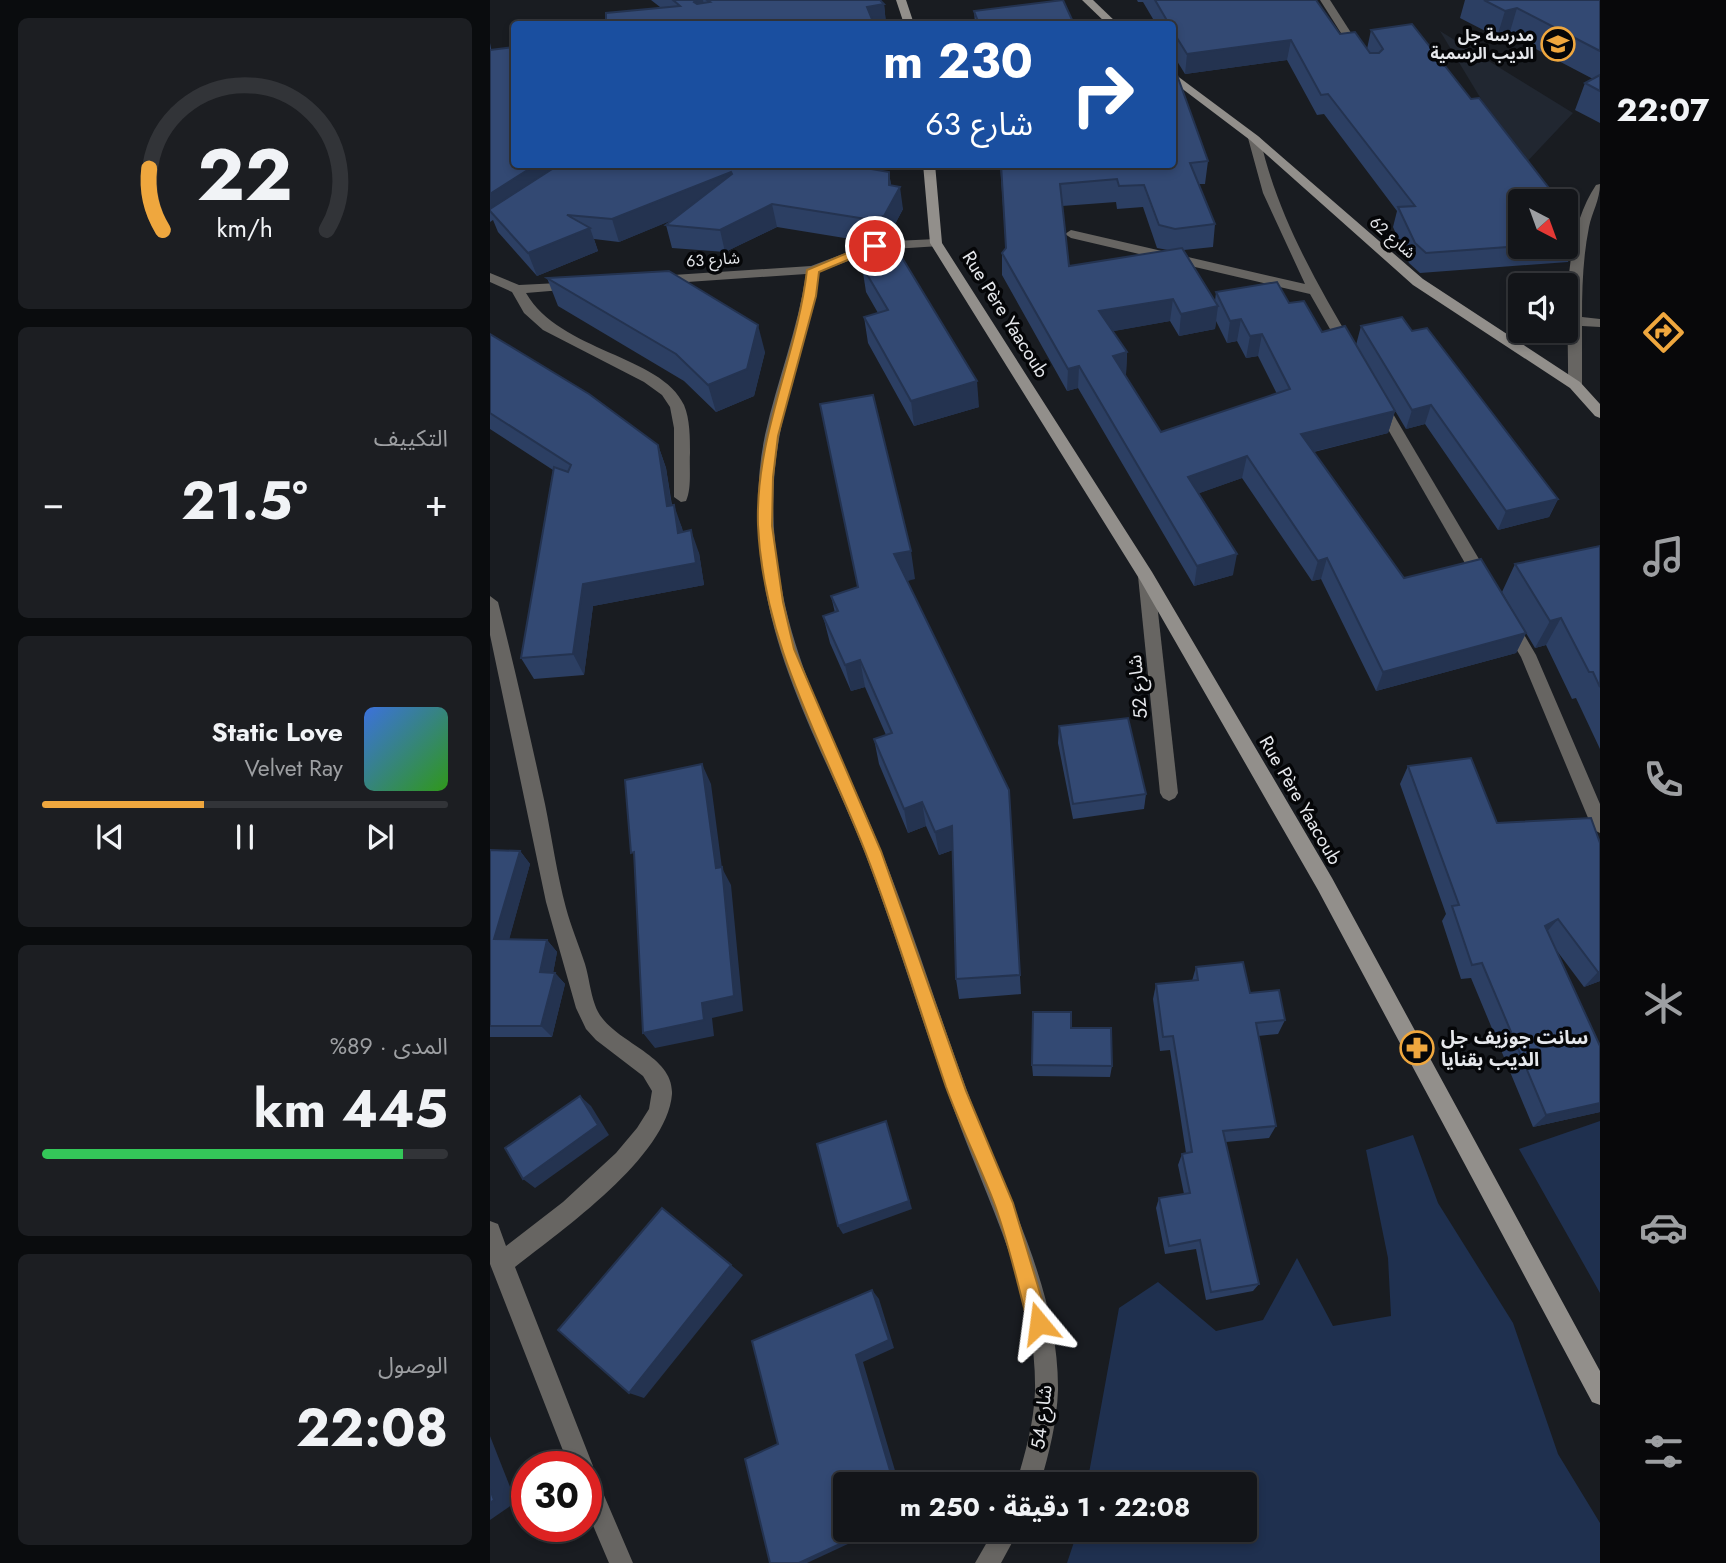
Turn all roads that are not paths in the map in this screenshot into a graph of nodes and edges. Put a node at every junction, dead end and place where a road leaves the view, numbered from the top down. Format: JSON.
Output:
{"nodes":[{"id":1,"x":901,"y":0,"type":"edge"},
{"id":2,"x":1087,"y":0,"type":"edge"},
{"id":3,"x":1325,"y":0,"type":"edge"},
{"id":4,"x":908,"y":21,"type":"edge"},
{"id":5,"x":1110,"y":21,"type":"edge"},
{"id":6,"x":1370,"y":69,"type":"edge"},
{"id":7,"x":1176,"y":78,"type":"edge"},
{"id":8,"x":1254,"y":138,"type":"junction"},
{"id":9,"x":929,"y":168,"type":"edge"},
{"id":10,"x":1600,"y":188,"type":"edge"},
{"id":11,"x":1071,"y":234,"type":"dead end"},
{"id":12,"x":936,"y":243,"type":"junction"},
{"id":13,"x":813,"y":270,"type":"junction"},
{"id":14,"x":490,"y":276,"type":"edge"},
{"id":15,"x":641,"y":281,"type":"edge"},
{"id":16,"x":590,"y":284,"type":"edge"},
{"id":17,"x":517,"y":289,"type":"junction"},
{"id":18,"x":1315,"y":291,"type":"junction"},
{"id":19,"x":1578,"y":308,"type":"edge"},
{"id":20,"x":1578,"y":321,"type":"edge"},
{"id":21,"x":1600,"y":323,"type":"edge"},
{"id":22,"x":1576,"y":343,"type":"edge"},
{"id":23,"x":1355,"y":360,"type":"edge"},
{"id":24,"x":1575,"y":385,"type":"junction"},
{"id":25,"x":1375,"y":395,"type":"edge"},
{"id":26,"x":1600,"y":413,"type":"edge"},
{"id":27,"x":681,"y":497,"type":"dead end"},
{"id":28,"x":1146,"y":576,"type":"junction"},
{"id":29,"x":490,"y":602,"type":"edge"},
{"id":30,"x":1169,"y":793,"type":"dead end"},
{"id":31,"x":1600,"y":825,"type":"edge"},
{"id":32,"x":490,"y":1232,"type":"edge"},
{"id":33,"x":501,"y":1265,"type":"junction"},
{"id":34,"x":1600,"y":1394,"type":"edge"},
{"id":35,"x":575,"y":1451,"type":"edge"},
{"id":36,"x":1032,"y":1472,"type":"edge"},
{"id":37,"x":602,"y":1518,"type":"edge"},
{"id":38,"x":1000,"y":1542,"type":"edge"},
{"id":39,"x":621,"y":1563,"type":"edge"},
{"id":40,"x":988,"y":1563,"type":"edge"}],
"edges":[{"from":1,"to":4,"type":"street"},
{"from":2,"to":5,"type":"street"},
{"from":3,"to":6,"type":"street"},
{"from":7,"to":8,"type":"street","name":"شارع 62"},
{"from":8,"to":18,"type":"street"},
{"from":8,"to":24,"type":"street","name":"شارع 62"},
{"from":9,"to":12,"type":"street"},
{"from":10,"to":19,"type":"street"},
{"from":11,"to":18,"type":"street"},
{"from":12,"to":13,"type":"street","name":"شارع 63"},
{"from":12,"to":28,"type":"street","name":"Rue Père Yaacoub"},
{"from":13,"to":15,"type":"street","name":"شارع 63"},
{"from":13,"to":36,"type":"street","name":"شارع 54"},
{"from":14,"to":17,"type":"street"},
{"from":16,"to":17,"type":"street"},
{"from":17,"to":27,"type":"street"},
{"from":18,"to":23,"type":"street"},
{"from":20,"to":21,"type":"street"},
{"from":22,"to":24,"type":"street"},
{"from":24,"to":26,"type":"street","name":"شارع 62"},
{"from":25,"to":31,"type":"street"},
{"from":28,"to":30,"type":"street","name":"شارع 52"},
{"from":28,"to":34,"type":"street","name":"Rue Père Yaacoub"},
{"from":29,"to":33,"type":"street"},
{"from":32,"to":33,"type":"street"},
{"from":33,"to":35,"type":"street"},
{"from":37,"to":39,"type":"street"},
{"from":38,"to":40,"type":"street"}]}
